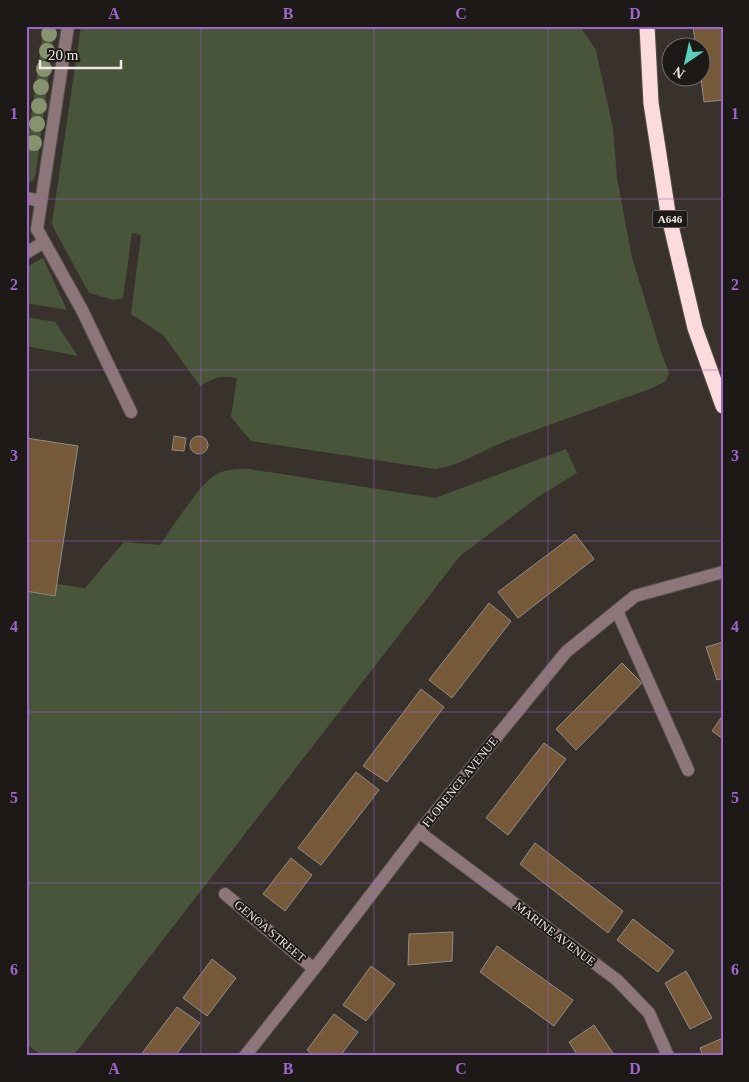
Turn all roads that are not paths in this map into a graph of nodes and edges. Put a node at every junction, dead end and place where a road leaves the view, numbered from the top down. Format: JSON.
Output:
{"nodes":[{"id":1,"x":68,"y":26,"type":"edge"},
{"id":2,"x":647,"y":26,"type":"edge"},
{"id":3,"x":26,"y":198,"type":"edge"},
{"id":4,"x":41,"y":200,"type":"junction"},
{"id":5,"x":44,"y":242,"type":"junction"},
{"id":6,"x":26,"y":253,"type":"edge"},
{"id":7,"x":723,"y":406,"type":"edge"},
{"id":8,"x":131,"y":412,"type":"dead end"},
{"id":9,"x":723,"y":572,"type":"edge"},
{"id":10,"x":617,"y":611,"type":"junction"},
{"id":11,"x":688,"y":770,"type":"dead end"},
{"id":12,"x":419,"y":832,"type":"junction"},
{"id":13,"x":226,"y":894,"type":"dead end"},
{"id":14,"x":314,"y":968,"type":"junction"},
{"id":15,"x":244,"y":1056,"type":"edge"},
{"id":16,"x":668,"y":1056,"type":"edge"}],
"edges":[{"from":1,"to":4,"type":"street"},
{"from":2,"to":7,"type":"highway","number":"A646"},
{"from":3,"to":4,"type":"street"},
{"from":4,"to":5,"type":"street"},
{"from":5,"to":6,"type":"street"},
{"from":5,"to":8,"type":"street"},
{"from":9,"to":10,"type":"street","name":"FLORENCE AVENUE"},
{"from":10,"to":11,"type":"street"},
{"from":10,"to":12,"type":"street","name":"FLORENCE AVENUE"},
{"from":12,"to":14,"type":"street","name":"FLORENCE AVENUE"},
{"from":12,"to":16,"type":"street","name":"MARINE AVENUE"},
{"from":13,"to":14,"type":"street","name":"GENOA STREET"},
{"from":14,"to":15,"type":"street","name":"FLORENCE AVENUE"}]}
